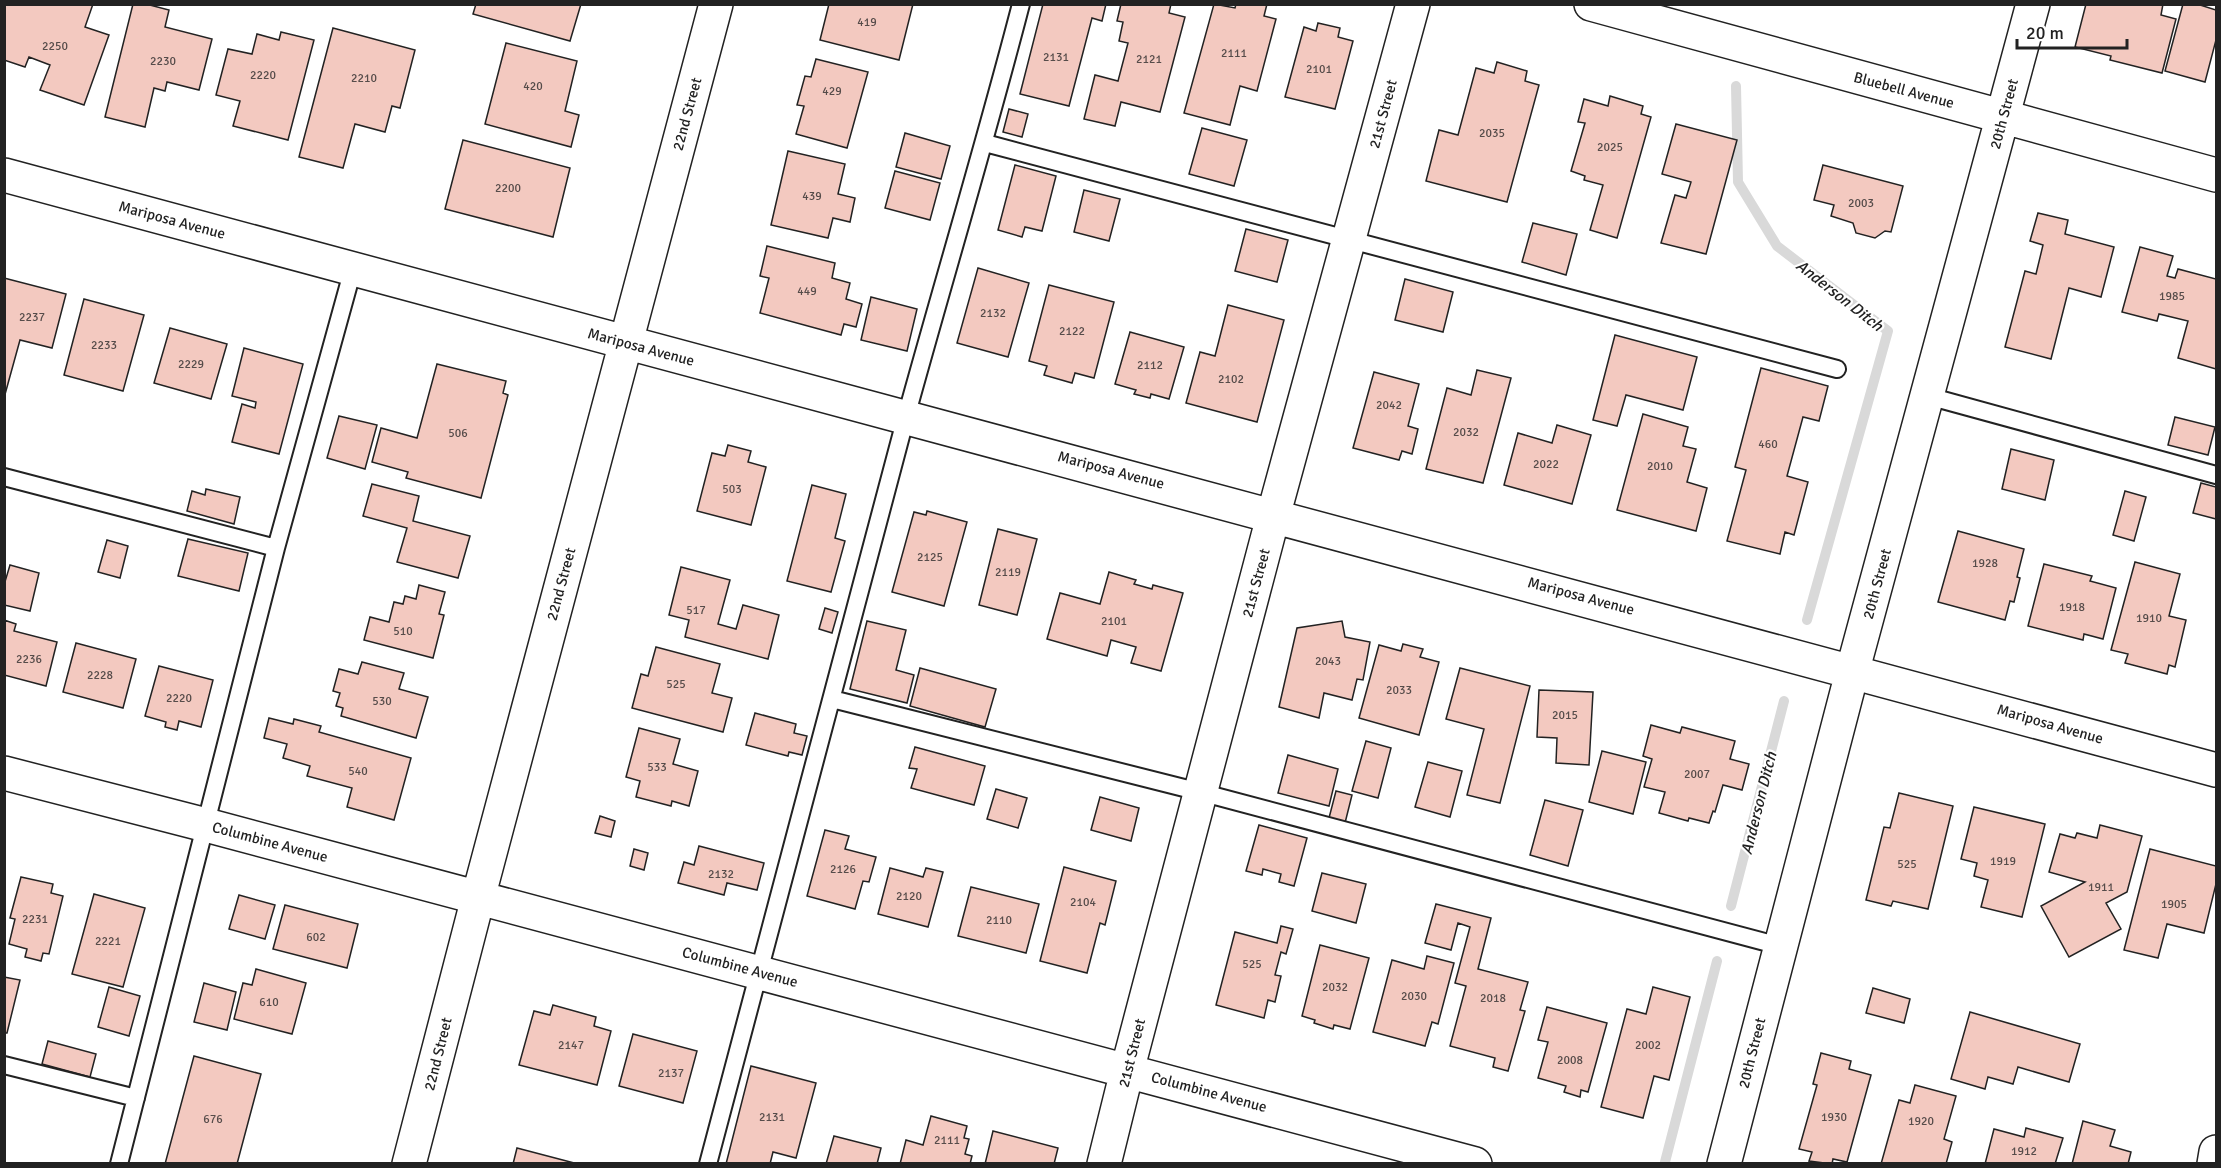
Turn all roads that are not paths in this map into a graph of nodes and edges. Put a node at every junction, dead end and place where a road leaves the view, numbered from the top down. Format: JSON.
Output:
{"nodes":[{"id":1,"x":716,"y":4,"type":"edge"},
{"id":2,"x":1021,"y":4,"type":"edge"},
{"id":3,"x":1413,"y":4,"type":"edge"},
{"id":4,"x":1591,"y":4,"type":"edge"},
{"id":5,"x":2033,"y":4,"type":"edge"},
{"id":6,"x":2003,"y":118,"type":"junction"},
{"id":7,"x":985,"y":143,"type":"junction"},
{"id":8,"x":4,"y":175,"type":"edge"},
{"id":9,"x":2217,"y":175,"type":"edge"},
{"id":10,"x":1349,"y":240,"type":"junction"},
{"id":11,"x":353,"y":269,"type":"junction"},
{"id":12,"x":625,"y":343,"type":"junction"},
{"id":13,"x":1837,"y":369,"type":"dead end"},
{"id":14,"x":1928,"y":396,"type":"junction"},
{"id":15,"x":906,"y":417,"type":"junction"},
{"id":16,"x":2217,"y":475,"type":"edge"},
{"id":17,"x":4,"y":477,"type":"edge"},
{"id":18,"x":1274,"y":513,"type":"junction"},
{"id":19,"x":276,"y":548,"type":"junction"},
{"id":20,"x":1853,"y":669,"type":"junction"},
{"id":21,"x":832,"y":699,"type":"junction"},
{"id":22,"x":2217,"y":770,"type":"edge"},
{"id":23,"x":4,"y":772,"type":"edge"},
{"id":24,"x":1200,"y":792,"type":"junction"},
{"id":25,"x":206,"y":825,"type":"junction"},
{"id":26,"x":478,"y":898,"type":"junction"},
{"id":27,"x":1780,"y":946,"type":"junction"},
{"id":28,"x":760,"y":973,"type":"junction"},
{"id":29,"x":4,"y":1065,"type":"edge"},
{"id":30,"x":1127,"y":1071,"type":"junction"},
{"id":31,"x":136,"y":1098,"type":"junction"},
{"id":32,"x":2217,"y":1152,"type":"edge"},
{"id":33,"x":119,"y":1164,"type":"edge"},
{"id":34,"x":409,"y":1164,"type":"edge"},
{"id":35,"x":708,"y":1164,"type":"edge"},
{"id":36,"x":1104,"y":1164,"type":"edge"},
{"id":37,"x":1475,"y":1164,"type":"edge"},
{"id":38,"x":1724,"y":1164,"type":"edge"},
{"id":39,"x":2214,"y":1164,"type":"edge"}],
"edges":[{"from":1,"to":12,"type":"street","name":"22nd Street"},
{"from":2,"to":7,"type":"lane"},
{"from":3,"to":10,"type":"street","name":"21st Street"},
{"from":4,"to":6,"type":"street","name":"Bluebell Avenue"},
{"from":5,"to":6,"type":"street","name":"20th Street"},
{"from":6,"to":9,"type":"street","name":"Bluebell Avenue"},
{"from":6,"to":14,"type":"street","name":"20th Street"},
{"from":7,"to":10,"type":"lane"},
{"from":7,"to":15,"type":"lane"},
{"from":8,"to":11,"type":"street","name":"Mariposa Avenue"},
{"from":10,"to":13,"type":"lane"},
{"from":10,"to":18,"type":"street","name":"21st Street"},
{"from":11,"to":12,"type":"street","name":"Mariposa Avenue"},
{"from":11,"to":19,"type":"lane"},
{"from":12,"to":15,"type":"street","name":"Mariposa Avenue"},
{"from":12,"to":26,"type":"street","name":"22nd Street"},
{"from":14,"to":16,"type":"lane"},
{"from":14,"to":20,"type":"street","name":"20th Street"},
{"from":15,"to":18,"type":"street","name":"Mariposa Avenue"},
{"from":15,"to":21,"type":"lane"},
{"from":17,"to":19,"type":"lane"},
{"from":18,"to":20,"type":"street","name":"Mariposa Avenue"},
{"from":18,"to":24,"type":"street","name":"21st Street"},
{"from":19,"to":25,"type":"lane"},
{"from":20,"to":22,"type":"street","name":"Mariposa Avenue"},
{"from":20,"to":27,"type":"street","name":"20th Street"},
{"from":21,"to":24,"type":"lane"},
{"from":21,"to":28,"type":"lane"},
{"from":23,"to":25,"type":"street","name":"Columbine Avenue"},
{"from":24,"to":27,"type":"lane"},
{"from":24,"to":30,"type":"street","name":"21st Street"},
{"from":25,"to":26,"type":"street","name":"Columbine Avenue"},
{"from":25,"to":31,"type":"lane"},
{"from":26,"to":28,"type":"street","name":"Columbine Avenue"},
{"from":26,"to":34,"type":"street","name":"22nd Street"},
{"from":27,"to":38,"type":"street","name":"20th Street"},
{"from":28,"to":30,"type":"street","name":"Columbine Avenue"},
{"from":28,"to":35,"type":"lane"},
{"from":29,"to":31,"type":"lane"},
{"from":30,"to":36,"type":"street","name":"21st Street"},
{"from":30,"to":37,"type":"street","name":"Columbine Avenue"},
{"from":31,"to":33,"type":"lane"},
{"from":32,"to":39,"type":"street"}]}
